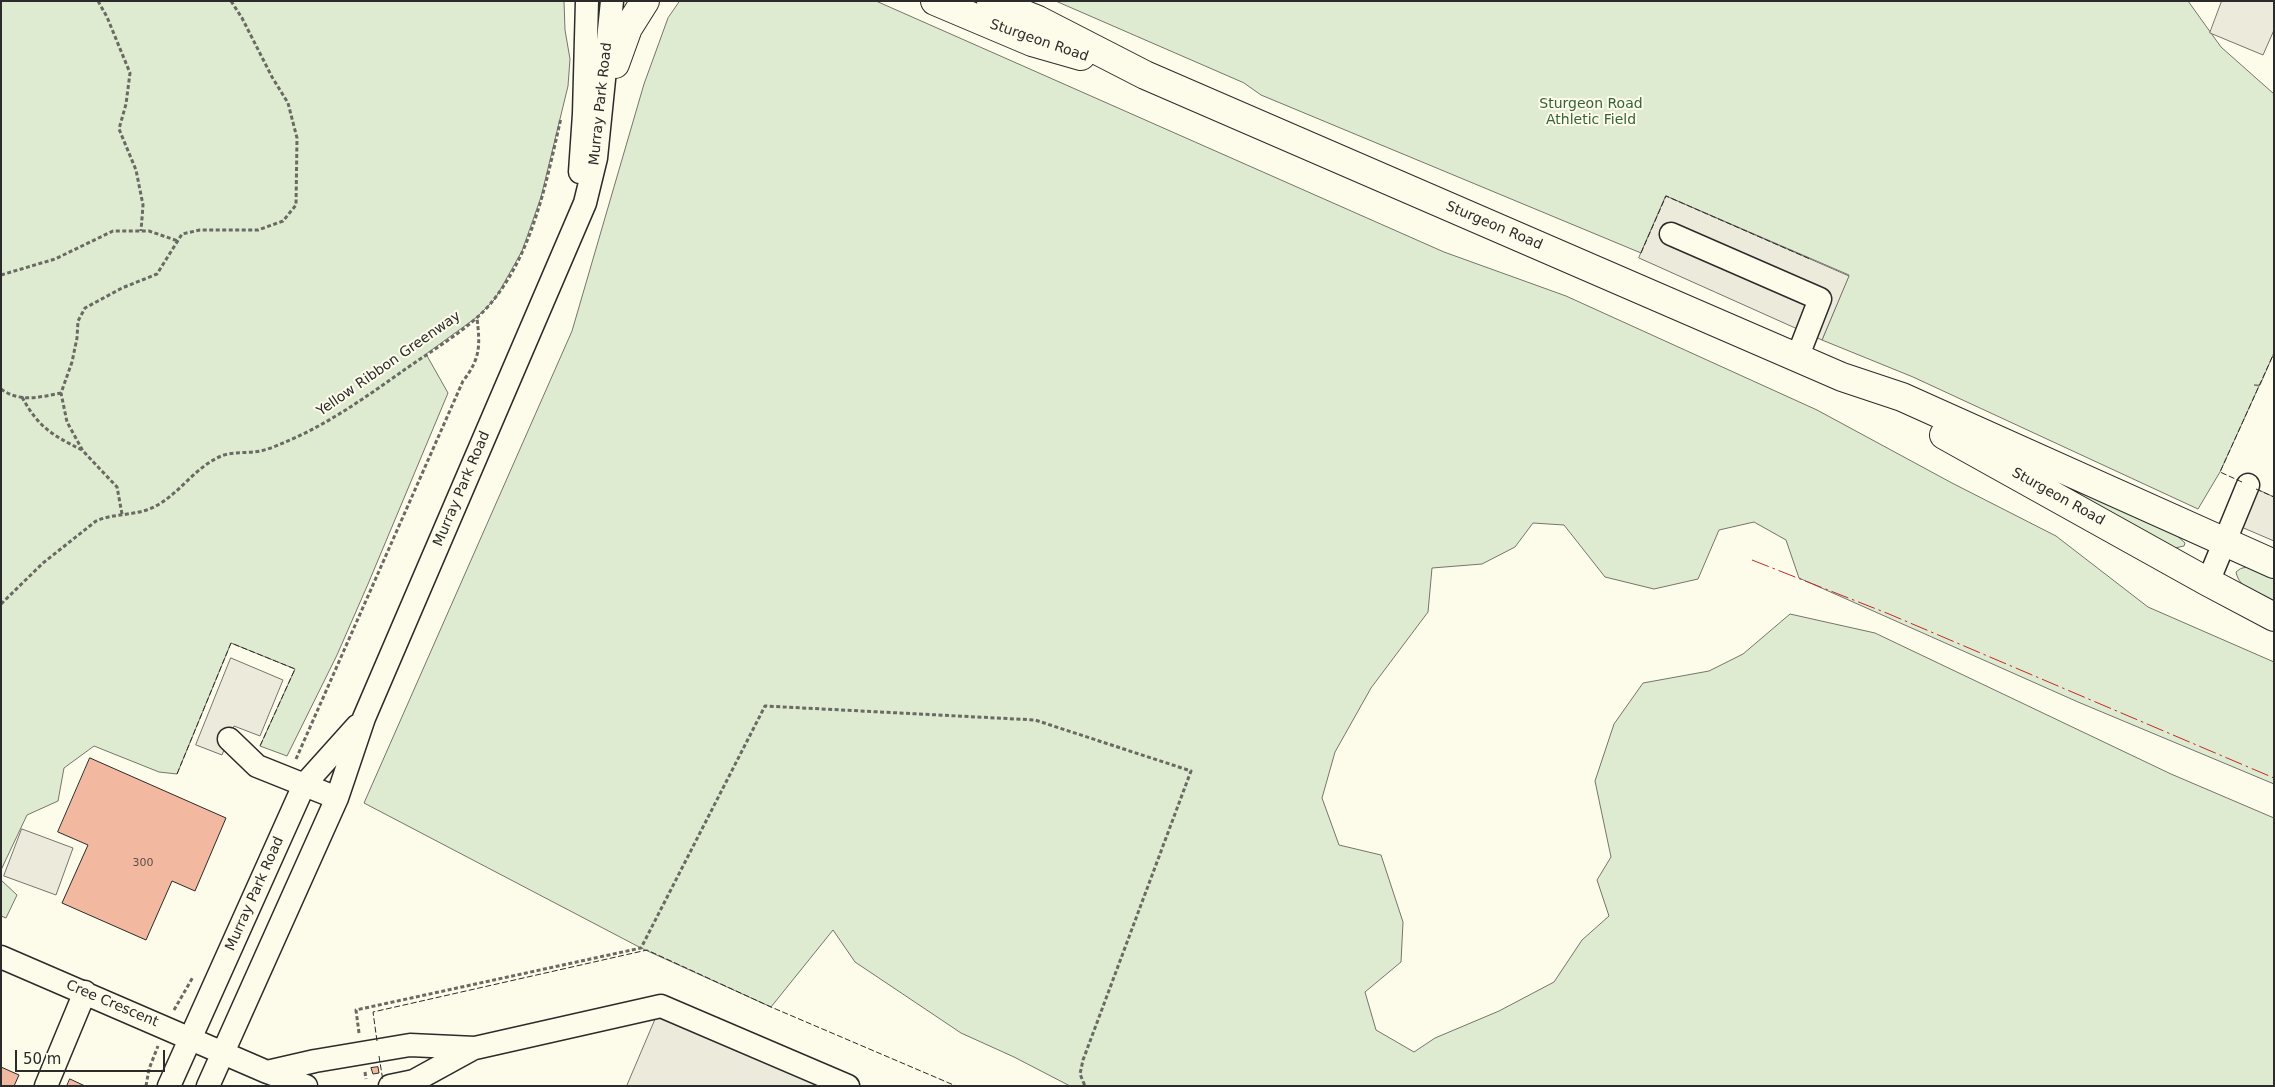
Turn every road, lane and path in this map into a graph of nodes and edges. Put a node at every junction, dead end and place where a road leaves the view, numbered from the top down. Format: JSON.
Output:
{"nodes":[{"id":1,"x":98,"y":1,"type":"edge"},
{"id":2,"x":231,"y":1,"type":"edge"},
{"id":3,"x":238,"y":1,"type":"edge"},
{"id":4,"x":587,"y":1,"type":"edge"},
{"id":5,"x":612,"y":1,"type":"edge"},
{"id":6,"x":645,"y":1,"type":"edge"},
{"id":7,"x":935,"y":1,"type":"edge"},
{"id":8,"x":991,"y":1,"type":"edge"},
{"id":9,"x":235,"y":8,"type":"junction"},
{"id":10,"x":615,"y":64,"type":"joint"},
{"id":11,"x":1146,"y":75,"type":"junction"},
{"id":12,"x":602,"y":104,"type":"junction"},
{"id":13,"x":562,"y":114,"type":"dead end"},
{"id":14,"x":141,"y":231,"type":"junction"},
{"id":15,"x":1671,"y":234,"type":"dead end"},
{"id":16,"x":178,"y":241,"type":"junction"},
{"id":17,"x":560,"y":260,"type":"junction"},
{"id":18,"x":1,"y":275,"type":"edge"},
{"id":19,"x":477,"y":317,"type":"junction"},
{"id":20,"x":1797,"y":358,"type":"junction"},
{"id":21,"x":1842,"y":378,"type":"junction"},
{"id":22,"x":1,"y":389,"type":"edge"},
{"id":23,"x":60,"y":393,"type":"junction"},
{"id":24,"x":22,"y":397,"type":"junction"},
{"id":25,"x":83,"y":450,"type":"junction"},
{"id":26,"x":2248,"y":485,"type":"dead end"},
{"id":27,"x":122,"y":514,"type":"junction"},
{"id":28,"x":2223,"y":542,"type":"junction"},
{"id":29,"x":2274,"y":564,"type":"edge"},
{"id":30,"x":2208,"y":582,"type":"junction"},
{"id":31,"x":1,"y":604,"type":"edge"},
{"id":32,"x":2274,"y":616,"type":"edge"},
{"id":33,"x":364,"y":718,"type":"junction"},
{"id":34,"x":229,"y":739,"type":"dead end"},
{"id":35,"x":294,"y":781,"type":"junction"},
{"id":36,"x":336,"y":798,"type":"junction"},
{"id":37,"x":1,"y":957,"type":"edge"},
{"id":38,"x":194,"y":974,"type":"dead end"},
{"id":39,"x":85,"y":992,"type":"junction"},
{"id":40,"x":166,"y":1027,"type":"junction"},
{"id":41,"x":190,"y":1037,"type":"junction"},
{"id":42,"x":360,"y":1039,"type":"dead end"},
{"id":43,"x":475,"y":1048,"type":"junction"},
{"id":44,"x":223,"y":1052,"type":"junction"},
{"id":45,"x":267,"y":1072,"type":"junction"},
{"id":46,"x":46,"y":1086,"type":"edge"},
{"id":47,"x":146,"y":1086,"type":"edge"},
{"id":48,"x":169,"y":1086,"type":"edge"},
{"id":49,"x":208,"y":1086,"type":"edge"},
{"id":50,"x":306,"y":1086,"type":"edge"},
{"id":51,"x":390,"y":1086,"type":"edge"},
{"id":52,"x":848,"y":1086,"type":"edge"},
{"id":53,"x":1085,"y":1086,"type":"edge"}],
"edges":[{"from":1,"to":14,"type":"path"},
{"from":2,"to":9,"type":"path"},
{"from":3,"to":9,"type":"path"},
{"from":4,"to":17,"type":"street","name":"Murray Park Road"},
{"from":5,"to":12,"type":"street","name":"Murray Park Road"},
{"from":6,"to":10,"type":"main road"},
{"from":7,"to":11,"type":"main road","name":"Sturgeon Road"},
{"from":8,"to":11,"type":"main road","name":"Sturgeon Road"},
{"from":9,"to":16,"type":"path"},
{"from":10,"to":12,"type":"street"},
{"from":11,"to":20,"type":"main road","name":"Sturgeon Road"},
{"from":12,"to":17,"type":"street","name":"Murray Park Road"},
{"from":13,"to":19,"type":"path","name":"Yellow Ribbon Greenway"},
{"from":14,"to":16,"type":"path"},
{"from":14,"to":18,"type":"path"},
{"from":15,"to":20,"type":"street"},
{"from":16,"to":23,"type":"path"},
{"from":17,"to":33,"type":"street","name":"Murray Park Road"},
{"from":19,"to":27,"type":"path","name":"Yellow Ribbon Greenway"},
{"from":19,"to":35,"type":"path"},
{"from":20,"to":21,"type":"main road","name":"Sturgeon Road"},
{"from":21,"to":28,"type":"main road","name":"Sturgeon Road"},
{"from":21,"to":30,"type":"main road","name":"Sturgeon Road"},
{"from":22,"to":24,"type":"path"},
{"from":23,"to":24,"type":"path"},
{"from":23,"to":25,"type":"path"},
{"from":24,"to":25,"type":"path"},
{"from":25,"to":27,"type":"path"},
{"from":26,"to":28,"type":"street"},
{"from":27,"to":31,"type":"path","name":"Yellow Ribbon Greenway"},
{"from":28,"to":29,"type":"main road","name":"Sturgeon Road"},
{"from":28,"to":30,"type":"street"},
{"from":30,"to":32,"type":"main road","name":"Sturgeon Road"},
{"from":33,"to":35,"type":"street","name":"Murray Park Road"},
{"from":33,"to":36,"type":"street","name":"Murray Park Road"},
{"from":34,"to":35,"type":"street"},
{"from":35,"to":36,"type":"street"},
{"from":35,"to":41,"type":"street","name":"Murray Park Road"},
{"from":36,"to":44,"type":"street","name":"Murray Park Road"},
{"from":37,"to":39,"type":"street","name":"Cree Crescent"},
{"from":38,"to":40,"type":"path"},
{"from":39,"to":40,"type":"street","name":"Cree Crescent"},
{"from":39,"to":46,"type":"street"},
{"from":40,"to":41,"type":"street","name":"Cree Crescent"},
{"from":40,"to":47,"type":"path"},
{"from":41,"to":44,"type":"street","name":"Cree Crescent"},
{"from":41,"to":48,"type":"street","name":"Murray Park Road"},
{"from":42,"to":53,"type":"path"},
{"from":43,"to":45,"type":"street"},
{"from":43,"to":51,"type":"street"},
{"from":43,"to":52,"type":"street"},
{"from":44,"to":45,"type":"street","name":"Cree Crescent"},
{"from":44,"to":49,"type":"street","name":"Murray Park Road"},
{"from":45,"to":50,"type":"street","name":"Cree Crescent"}]}
